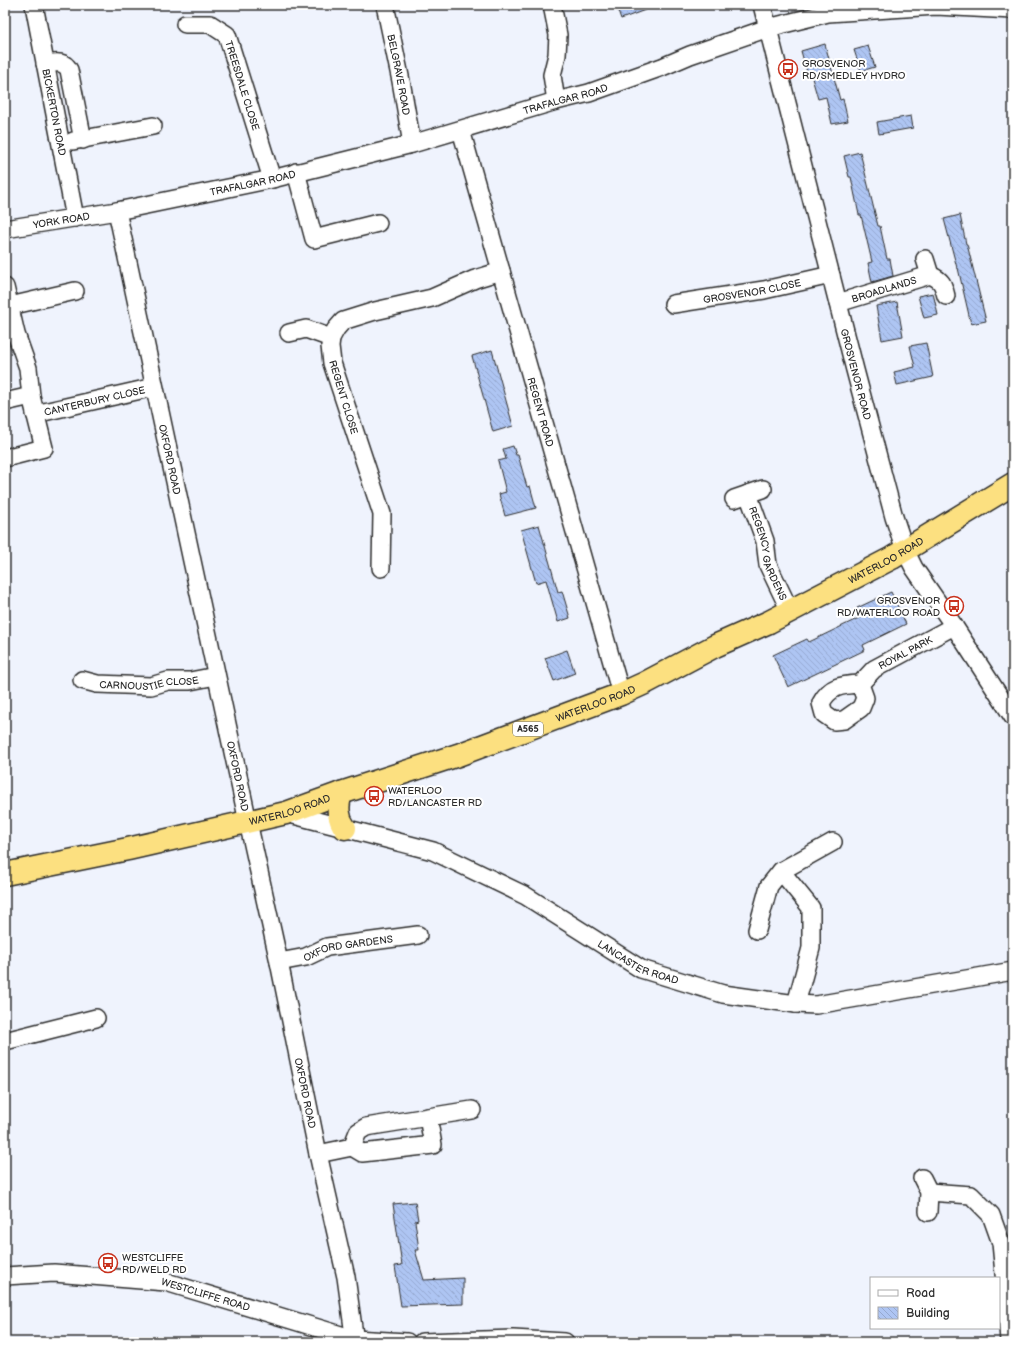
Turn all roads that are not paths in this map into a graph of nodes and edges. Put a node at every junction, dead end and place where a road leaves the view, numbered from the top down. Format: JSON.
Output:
{"nodes":[{"id":1,"x":34,"y":5,"type":"edge"},
{"id":2,"x":385,"y":5,"type":"edge"},
{"id":3,"x":552,"y":5,"type":"edge"},
{"id":4,"x":762,"y":5,"type":"edge"},
{"id":5,"x":827,"y":9,"type":"edge"},
{"id":6,"x":1013,"y":10,"type":"edge"},
{"id":7,"x":185,"y":24,"type":"dead end"},
{"id":8,"x":768,"y":28,"type":"junction"},
{"id":9,"x":45,"y":64,"type":"junction"},
{"id":10,"x":556,"y":101,"type":"junction"},
{"id":11,"x":153,"y":126,"type":"dead end"},
{"id":12,"x":461,"y":130,"type":"junction"},
{"id":13,"x":83,"y":140,"type":"junction"},
{"id":14,"x":60,"y":144,"type":"junction"},
{"id":15,"x":412,"y":144,"type":"junction"},
{"id":16,"x":296,"y":172,"type":"junction"},
{"id":17,"x":272,"y":179,"type":"junction"},
{"id":18,"x":117,"y":211,"type":"junction"},
{"id":19,"x":75,"y":218,"type":"junction"},
{"id":20,"x":378,"y":222,"type":"dead end"},
{"id":21,"x":5,"y":229,"type":"edge"},
{"id":22,"x":501,"y":271,"type":"junction"},
{"id":23,"x":831,"y":275,"type":"junction"},
{"id":24,"x":5,"y":288,"type":"edge"},
{"id":25,"x":75,"y":291,"type":"dead end"},
{"id":26,"x":946,"y":296,"type":"dead end"},
{"id":27,"x":838,"y":303,"type":"junction"},
{"id":28,"x":673,"y":304,"type":"dead end"},
{"id":29,"x":10,"y":306,"type":"junction"},
{"id":30,"x":289,"y":333,"type":"dead end"},
{"id":31,"x":331,"y":338,"type":"junction"},
{"id":32,"x":154,"y":387,"type":"junction"},
{"id":33,"x":31,"y":396,"type":"junction"},
{"id":34,"x":5,"y":402,"type":"edge"},
{"id":35,"x":35,"y":414,"type":"junction"},
{"id":36,"x":5,"y":458,"type":"edge"},
{"id":37,"x":1013,"y":484,"type":"edge"},
{"id":38,"x":748,"y":494,"type":"dead end"},
{"id":39,"x":905,"y":550,"type":"junction"},
{"id":40,"x":381,"y":568,"type":"dead end"},
{"id":41,"x":790,"y":611,"type":"junction"},
{"id":42,"x":954,"y":626,"type":"junction"},
{"id":43,"x":216,"y":676,"type":"junction"},
{"id":44,"x":82,"y":680,"type":"dead end"},
{"id":45,"x":860,"y":684,"type":"dead end"},
{"id":46,"x":621,"y":694,"type":"junction"},
{"id":47,"x":1013,"y":717,"type":"edge"},
{"id":48,"x":342,"y":793,"type":"junction"},
{"id":49,"x":286,"y":814,"type":"junction"},
{"id":50,"x":248,"y":822,"type":"junction"},
{"id":51,"x":345,"y":828,"type":"junction"},
{"id":52,"x":833,"y":842,"type":"dead end"},
{"id":53,"x":782,"y":871,"type":"junction"},
{"id":54,"x":5,"y":874,"type":"edge"},
{"id":55,"x":757,"y":930,"type":"dead end"},
{"id":56,"x":418,"y":936,"type":"dead end"},
{"id":57,"x":279,"y":962,"type":"junction"},
{"id":58,"x":1013,"y":971,"type":"edge"},
{"id":59,"x":796,"y":1004,"type":"junction"},
{"id":60,"x":96,"y":1018,"type":"dead end"},
{"id":61,"x":5,"y":1041,"type":"edge"},
{"id":62,"x":472,"y":1110,"type":"dead end"},
{"id":63,"x":428,"y":1117,"type":"junction"},
{"id":64,"x":352,"y":1147,"type":"junction"},
{"id":65,"x":318,"y":1154,"type":"junction"},
{"id":66,"x":928,"y":1212,"type":"dead end"},
{"id":67,"x":5,"y":1276,"type":"edge"},
{"id":68,"x":355,"y":1340,"type":"edge"},
{"id":69,"x":407,"y":1342,"type":"edge"},
{"id":70,"x":422,"y":1342,"type":"edge"},
{"id":71,"x":565,"y":1342,"type":"edge"},
{"id":72,"x":1010,"y":1342,"type":"edge"}],
"edges":[{"from":1,"to":9,"type":"street","name":"BICKERTON ROAD"},
{"from":2,"to":15,"type":"street","name":"BELGRAVE ROAD"},
{"from":3,"to":10,"type":"street"},
{"from":4,"to":8,"type":"street","name":"GROSVENOR ROAD"},
{"from":5,"to":6,"type":"street","name":"TRAFALGAR ROAD"},
{"from":5,"to":8,"type":"street","name":"TRAFALGAR ROAD"},
{"from":7,"to":17,"type":"street","name":"TREESDALE CLOSE"},
{"from":8,"to":10,"type":"street","name":"TRAFALGAR ROAD"},
{"from":8,"to":23,"type":"street","name":"GROSVENOR ROAD"},
{"from":9,"to":13,"type":"street"},
{"from":9,"to":14,"type":"street","name":"BICKERTON ROAD"},
{"from":10,"to":12,"type":"street","name":"TRAFALGAR ROAD"},
{"from":11,"to":13,"type":"street"},
{"from":12,"to":15,"type":"street","name":"TRAFALGAR ROAD"},
{"from":12,"to":22,"type":"street","name":"REGENT ROAD"},
{"from":13,"to":14,"type":"street"},
{"from":14,"to":19,"type":"street","name":"BICKERTON ROAD"},
{"from":15,"to":16,"type":"street","name":"TRAFALGAR ROAD"},
{"from":16,"to":17,"type":"street","name":"TRAFALGAR ROAD"},
{"from":16,"to":20,"type":"street"},
{"from":17,"to":18,"type":"street","name":"TRAFALGAR ROAD"},
{"from":18,"to":19,"type":"street","name":"YORK ROAD"},
{"from":18,"to":32,"type":"street","name":"OXFORD ROAD"},
{"from":19,"to":21,"type":"street","name":"YORK ROAD"},
{"from":22,"to":31,"type":"street"},
{"from":22,"to":46,"type":"street","name":"REGENT ROAD"},
{"from":23,"to":27,"type":"street","name":"GROSVENOR ROAD"},
{"from":23,"to":28,"type":"street","name":"GROSVENOR CLOSE"},
{"from":24,"to":29,"type":"street","name":"CANTERBURY CLOSE"},
{"from":25,"to":29,"type":"street"},
{"from":26,"to":27,"type":"street","name":"BROADLANDS"},
{"from":27,"to":39,"type":"street","name":"GROSVENOR ROAD"},
{"from":29,"to":33,"type":"street","name":"CANTERBURY CLOSE"},
{"from":30,"to":31,"type":"street"},
{"from":31,"to":40,"type":"street","name":"REGENT CLOSE"},
{"from":32,"to":35,"type":"street","name":"CANTERBURY CLOSE"},
{"from":32,"to":43,"type":"street","name":"OXFORD ROAD"},
{"from":33,"to":34,"type":"street"},
{"from":33,"to":35,"type":"street","name":"CANTERBURY CLOSE"},
{"from":35,"to":36,"type":"street","name":"CANTERBURY CLOSE"},
{"from":37,"to":39,"type":"highway","name":"WATERLOO ROAD","number":"A565"},
{"from":38,"to":41,"type":"street","name":"REGENCY GARDENS"},
{"from":39,"to":41,"type":"highway","name":"WATERLOO ROAD","number":"A565"},
{"from":39,"to":42,"type":"street","name":"GROSVENOR ROAD"},
{"from":41,"to":46,"type":"highway","name":"WATERLOO ROAD","number":"A565"},
{"from":42,"to":45,"type":"street","name":"ROYAL PARK"},
{"from":42,"to":47,"type":"street","name":"GROSVENOR ROAD"},
{"from":43,"to":44,"type":"street","name":"CARNOUSTIE CLOSE"},
{"from":43,"to":50,"type":"street","name":"OXFORD ROAD"},
{"from":46,"to":48,"type":"highway","name":"WATERLOO ROAD","number":"A565"},
{"from":48,"to":49,"type":"highway","name":"WATERLOO ROAD","number":"A565"},
{"from":48,"to":51,"type":"highway"},
{"from":49,"to":50,"type":"highway","name":"WATERLOO ROAD","number":"A565"},
{"from":49,"to":51,"type":"street","name":"LANCASTER ROAD"},
{"from":50,"to":54,"type":"highway","name":"WATERLOO ROAD","number":"A565"},
{"from":50,"to":57,"type":"street","name":"OXFORD ROAD"},
{"from":51,"to":59,"type":"street","name":"LANCASTER ROAD"},
{"from":52,"to":53,"type":"street"},
{"from":53,"to":55,"type":"street"},
{"from":53,"to":59,"type":"street"},
{"from":56,"to":57,"type":"street","name":"OXFORD GARDENS"},
{"from":57,"to":65,"type":"street","name":"OXFORD ROAD"},
{"from":58,"to":59,"type":"street","name":"LANCASTER ROAD"},
{"from":60,"to":61,"type":"street"},
{"from":62,"to":63,"type":"street"},
{"from":63,"to":64,"type":"street"},
{"from":63,"to":64,"type":"street"},
{"from":64,"to":65,"type":"street"},
{"from":65,"to":68,"type":"street","name":"OXFORD ROAD"},
{"from":66,"to":72,"type":"street"},
{"from":67,"to":68,"type":"street","name":"WESTCLIFFE ROAD"},
{"from":68,"to":69,"type":"street","name":"WESTCLIFFE ROAD"},
{"from":70,"to":71,"type":"street"}]}
